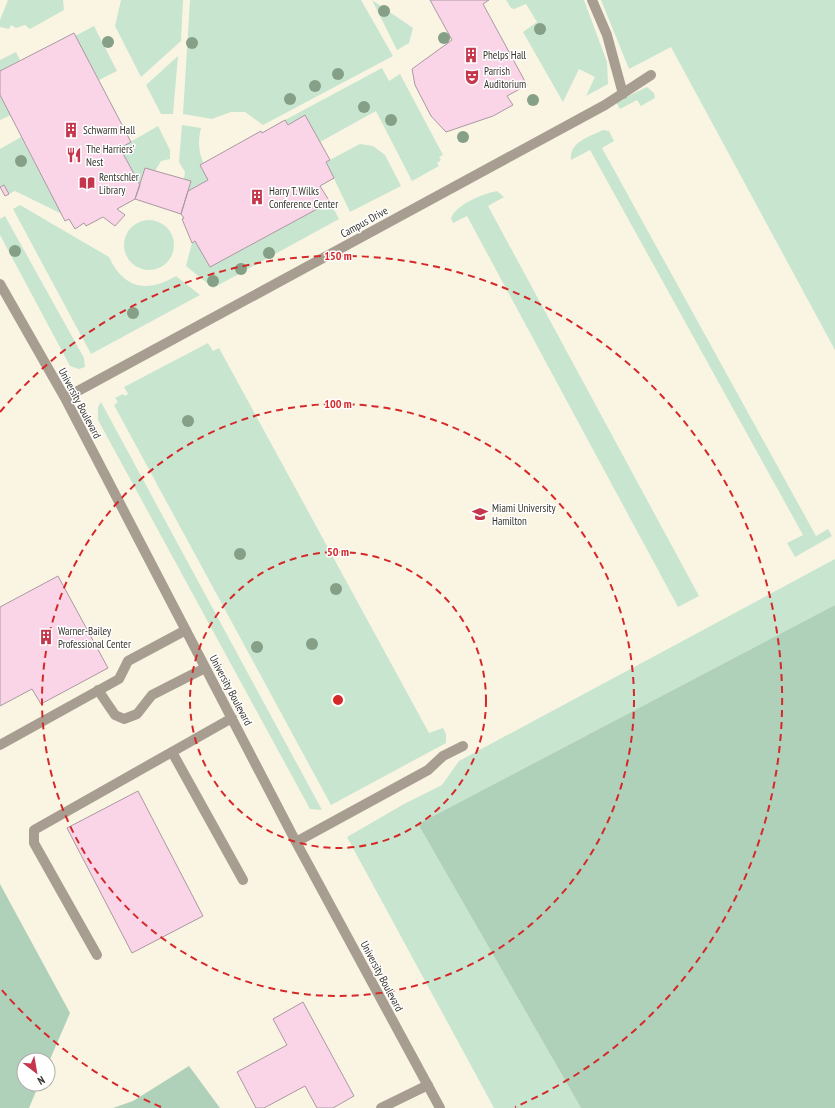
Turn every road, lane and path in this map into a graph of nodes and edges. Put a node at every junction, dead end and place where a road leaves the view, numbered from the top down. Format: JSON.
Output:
{"nodes":[{"id":1,"x":592,"y":0,"type":"edge"},
{"id":2,"x":651,"y":75,"type":"dead end"},
{"id":3,"x":623,"y":94,"type":"junction"},
{"id":4,"x":0,"y":284,"type":"edge"},
{"id":5,"x":64,"y":398,"type":"junction"},
{"id":6,"x":186,"y":630,"type":"junction"},
{"id":7,"x":205,"y":668,"type":"junction"},
{"id":8,"x":98,"y":690,"type":"junction"},
{"id":9,"x":232,"y":718,"type":"junction"},
{"id":10,"x":0,"y":745,"type":"edge"},
{"id":11,"x":463,"y":746,"type":"dead end"},
{"id":12,"x":172,"y":752,"type":"junction"},
{"id":13,"x":296,"y":842,"type":"junction"},
{"id":14,"x":242,"y":880,"type":"dead end"},
{"id":15,"x":97,"y":955,"type":"dead end"},
{"id":16,"x":428,"y":1085,"type":"junction"},
{"id":17,"x":394,"y":1105,"type":"edge"},
{"id":18,"x":381,"y":1108,"type":"edge"},
{"id":19,"x":440,"y":1108,"type":"edge"}],
"edges":[{"from":1,"to":3,"type":"street"},
{"from":2,"to":3,"type":"street","name":"Campus Drive"},
{"from":3,"to":5,"type":"street","name":"Campus Drive"},
{"from":4,"to":5,"type":"street","name":"University Boulevard"},
{"from":5,"to":6,"type":"street","name":"University Boulevard"},
{"from":6,"to":7,"type":"street","name":"University Boulevard"},
{"from":6,"to":8,"type":"street"},
{"from":7,"to":8,"type":"street"},
{"from":7,"to":9,"type":"street","name":"University Boulevard"},
{"from":8,"to":10,"type":"street"},
{"from":9,"to":12,"type":"street"},
{"from":9,"to":13,"type":"street","name":"University Boulevard"},
{"from":11,"to":13,"type":"street"},
{"from":12,"to":14,"type":"street"},
{"from":12,"to":15,"type":"street"},
{"from":13,"to":16,"type":"street","name":"University Boulevard"},
{"from":16,"to":17,"type":"street"},
{"from":16,"to":19,"type":"street","name":"University Boulevard"},
{"from":17,"to":18,"type":"street"}]}
